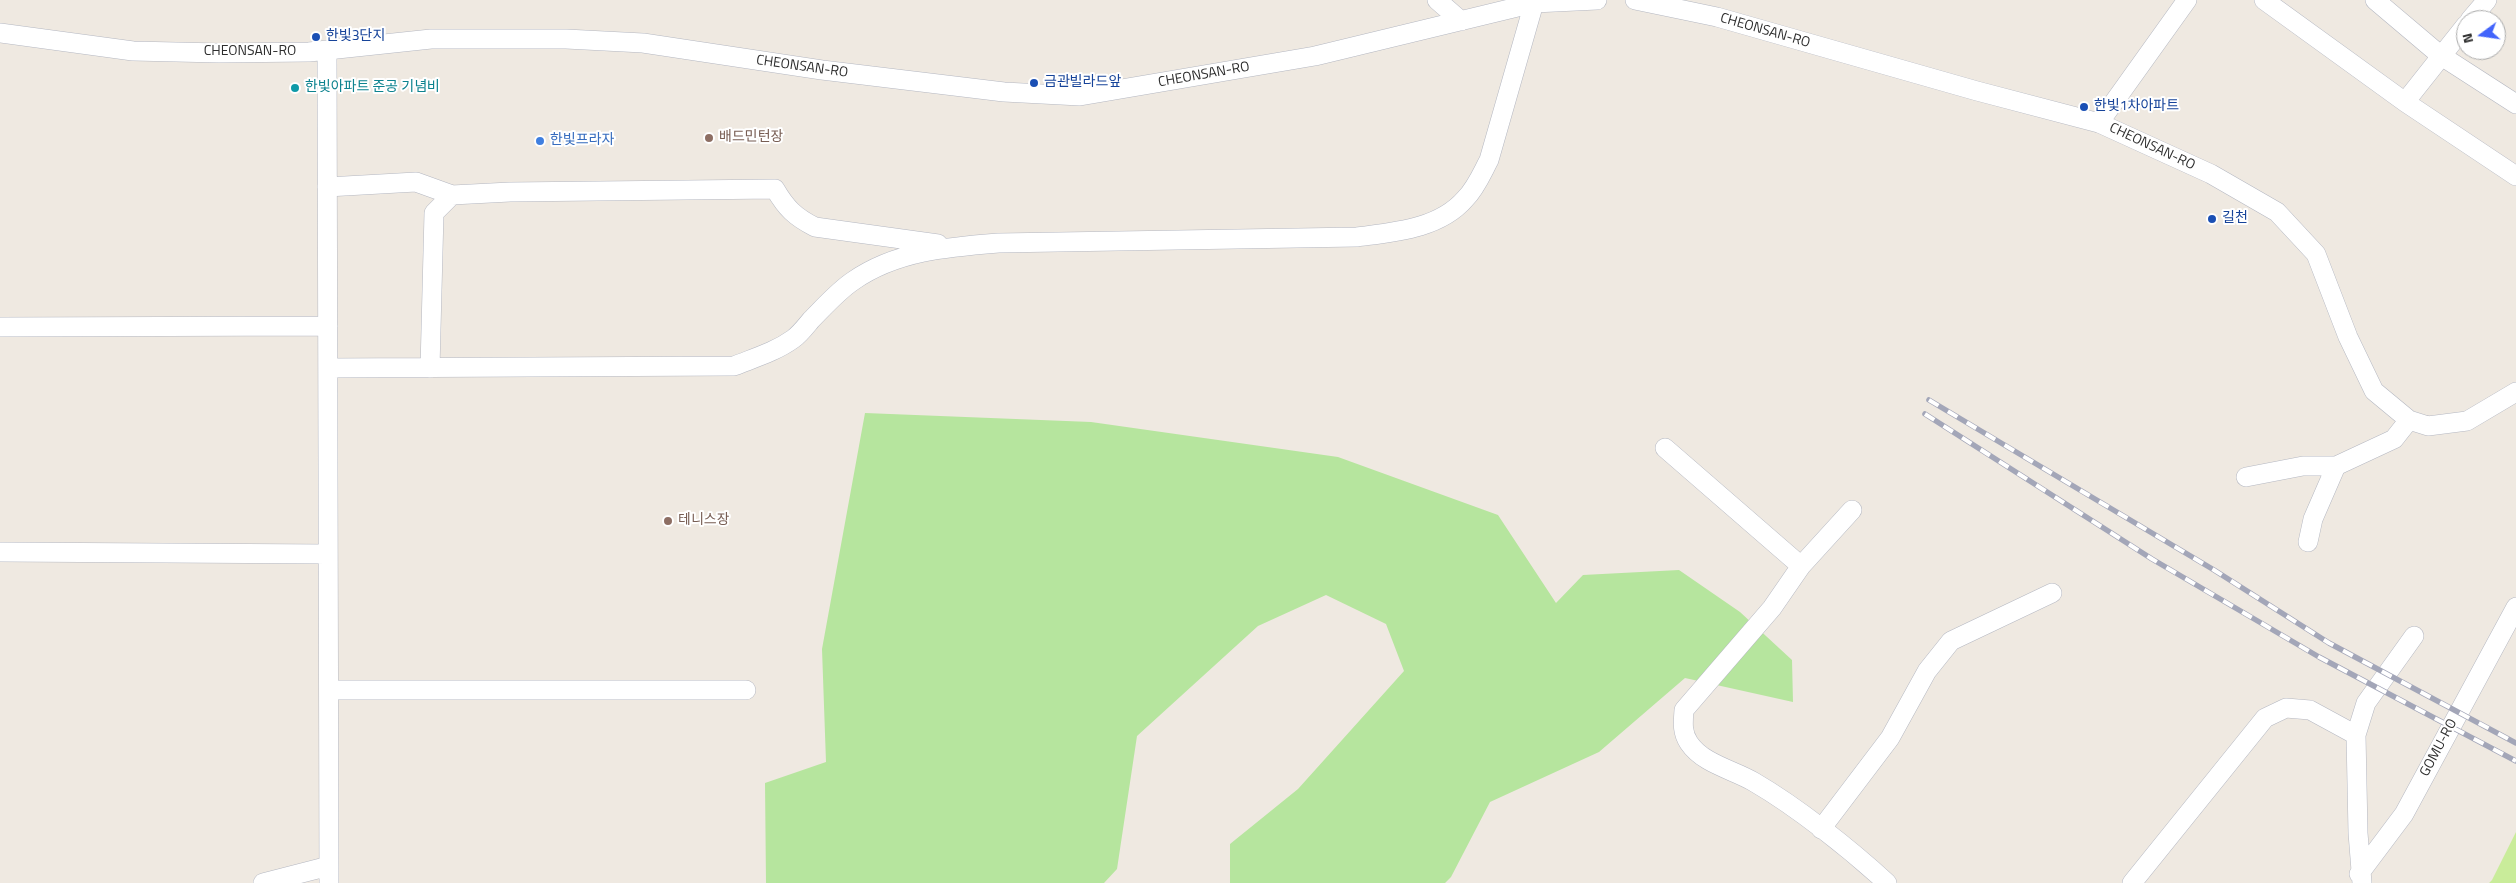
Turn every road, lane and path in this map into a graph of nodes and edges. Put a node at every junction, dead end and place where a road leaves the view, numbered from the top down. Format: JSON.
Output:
{"nodes":[{"id":1,"x":1437,"y":0,"type":"edge"},
{"id":2,"x":1597,"y":0,"type":"edge"},
{"id":3,"x":1635,"y":0,"type":"edge"},
{"id":4,"x":2187,"y":0,"type":"edge"},
{"id":5,"x":2264,"y":0,"type":"edge"},
{"id":6,"x":2374,"y":0,"type":"edge"},
{"id":7,"x":2487,"y":0,"type":"edge"},
{"id":8,"x":1534,"y":4,"type":"junction"},
{"id":9,"x":2478,"y":10,"type":"edge"},
{"id":10,"x":1461,"y":21,"type":"junction"},
{"id":11,"x":0,"y":33,"type":"edge"},
{"id":12,"x":2456,"y":37,"type":"edge"},
{"id":13,"x":327,"y":50,"type":"junction"},
{"id":14,"x":2440,"y":55,"type":"junction"},
{"id":15,"x":2405,"y":102,"type":"junction"},
{"id":16,"x":2516,"y":104,"type":"edge"},
{"id":17,"x":2099,"y":123,"type":"junction"},
{"id":18,"x":2516,"y":176,"type":"edge"},
{"id":19,"x":327,"y":186,"type":"junction"},
{"id":20,"x":452,"y":195,"type":"junction"},
{"id":21,"x":954,"y":246,"type":"junction"},
{"id":22,"x":328,"y":326,"type":"junction"},
{"id":23,"x":0,"y":327,"type":"edge"},
{"id":24,"x":328,"y":368,"type":"junction"},
{"id":25,"x":430,"y":368,"type":"junction"},
{"id":26,"x":2516,"y":392,"type":"edge"},
{"id":27,"x":2409,"y":420,"type":"junction"},
{"id":28,"x":1665,"y":448,"type":"dead end"},
{"id":29,"x":2336,"y":466,"type":"junction"},
{"id":30,"x":2246,"y":477,"type":"dead end"},
{"id":31,"x":1852,"y":510,"type":"dead end"},
{"id":32,"x":2308,"y":542,"type":"dead end"},
{"id":33,"x":0,"y":552,"type":"edge"},
{"id":34,"x":328,"y":554,"type":"junction"},
{"id":35,"x":1801,"y":566,"type":"junction"},
{"id":36,"x":2052,"y":593,"type":"dead end"},
{"id":37,"x":2516,"y":607,"type":"edge"},
{"id":38,"x":2414,"y":636,"type":"dead end"},
{"id":39,"x":329,"y":690,"type":"junction"},
{"id":40,"x":746,"y":690,"type":"dead end"},
{"id":41,"x":2356,"y":735,"type":"junction"},
{"id":42,"x":1821,"y":829,"type":"junction"},
{"id":43,"x":329,"y":874,"type":"edge"},
{"id":44,"x":2359,"y":879,"type":"edge"},
{"id":45,"x":263,"y":883,"type":"edge"},
{"id":46,"x":1888,"y":883,"type":"edge"},
{"id":47,"x":2132,"y":883,"type":"edge"}],
"edges":[{"from":1,"to":10,"type":"street"},
{"from":2,"to":8,"type":"street","name":"CHEONSAN-RO"},
{"from":3,"to":17,"type":"street","name":"CHEONSAN-RO"},
{"from":4,"to":17,"type":"street"},
{"from":5,"to":15,"type":"street"},
{"from":6,"to":14,"type":"street"},
{"from":7,"to":9,"type":"street"},
{"from":8,"to":10,"type":"street","name":"CHEONSAN-RO"},
{"from":8,"to":21,"type":"street"},
{"from":10,"to":13,"type":"street","name":"CHEONSAN-RO"},
{"from":11,"to":13,"type":"street","name":"CHEONSAN-RO"},
{"from":12,"to":14,"type":"street"},
{"from":13,"to":19,"type":"street"},
{"from":14,"to":15,"type":"street"},
{"from":14,"to":16,"type":"street"},
{"from":15,"to":18,"type":"street"},
{"from":17,"to":27,"type":"street","name":"CHEONSAN-RO"},
{"from":19,"to":20,"type":"street"},
{"from":19,"to":22,"type":"street"},
{"from":20,"to":21,"type":"street"},
{"from":20,"to":25,"type":"street"},
{"from":21,"to":25,"type":"street"},
{"from":22,"to":23,"type":"street"},
{"from":22,"to":24,"type":"street"},
{"from":24,"to":25,"type":"street"},
{"from":24,"to":34,"type":"street"},
{"from":26,"to":27,"type":"street","name":"CHEONSAN-RO"},
{"from":27,"to":29,"type":"street"},
{"from":28,"to":35,"type":"street"},
{"from":29,"to":30,"type":"street"},
{"from":29,"to":32,"type":"street"},
{"from":31,"to":35,"type":"street"},
{"from":33,"to":34,"type":"street"},
{"from":34,"to":39,"type":"street"},
{"from":35,"to":42,"type":"street"},
{"from":36,"to":42,"type":"street"},
{"from":37,"to":44,"type":"street","name":"GOMU-RO"},
{"from":38,"to":41,"type":"street"},
{"from":39,"to":40,"type":"street"},
{"from":39,"to":43,"type":"street"},
{"from":41,"to":44,"type":"street"},
{"from":41,"to":47,"type":"street"},
{"from":42,"to":46,"type":"street"},
{"from":43,"to":45,"type":"street"}]}
